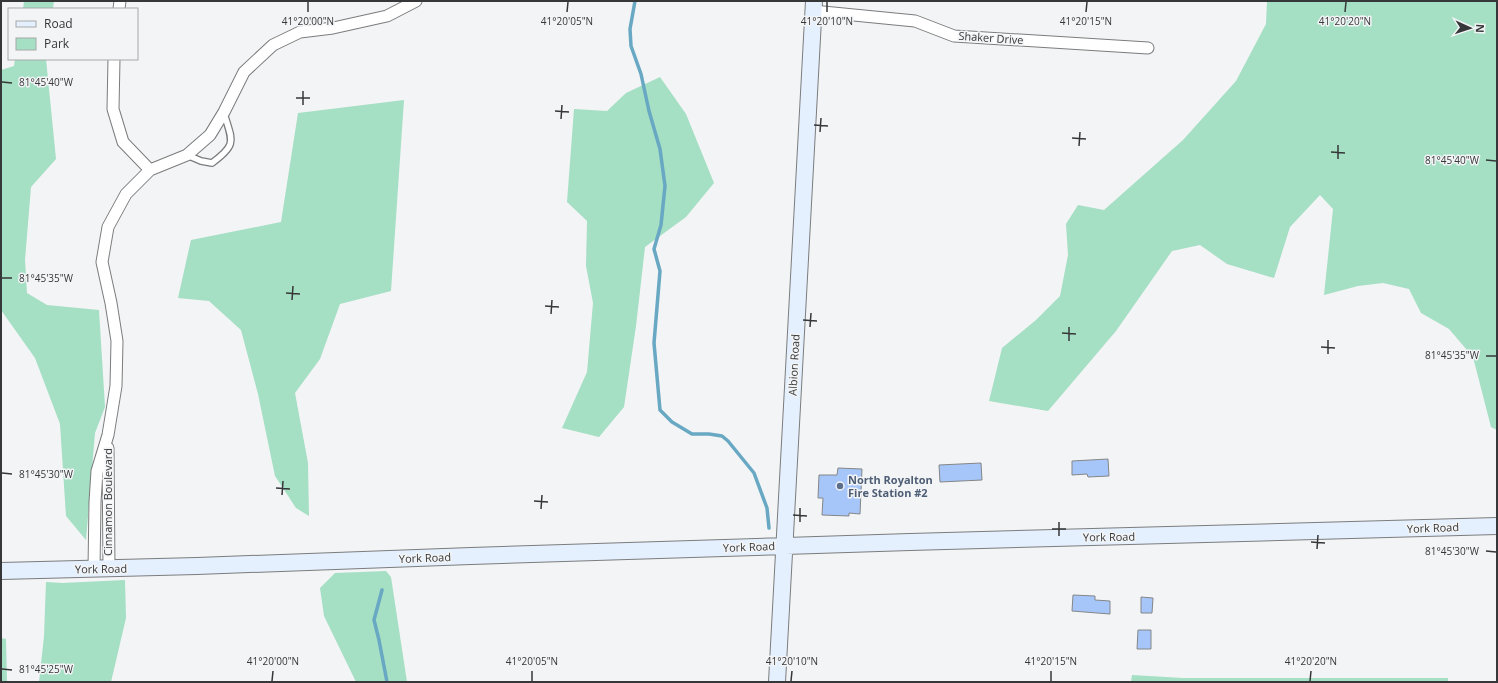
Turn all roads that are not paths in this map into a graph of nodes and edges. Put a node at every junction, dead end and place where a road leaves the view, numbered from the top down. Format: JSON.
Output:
{"nodes":[{"id":1,"x":416,"y":1,"type":"edge"},
{"id":2,"x":814,"y":6,"type":"edge"},
{"id":3,"x":1148,"y":48,"type":"dead end"},
{"id":4,"x":114,"y":60,"type":"edge"},
{"id":5,"x":224,"y":112,"type":"junction"},
{"id":6,"x":187,"y":155,"type":"junction"},
{"id":7,"x":150,"y":170,"type":"junction"},
{"id":8,"x":1497,"y":526,"type":"edge"},
{"id":9,"x":784,"y":546,"type":"junction"},
{"id":10,"x":101,"y":569,"type":"junction"},
{"id":11,"x":1,"y":571,"type":"edge"},
{"id":12,"x":777,"y":682,"type":"edge"}],
"edges":[{"from":1,"to":5,"type":"street","name":"Cinnamon Boulevard"},
{"from":2,"to":3,"type":"street","name":"Shaker Drive"},
{"from":2,"to":9,"type":"street","name":"Albion Road"},
{"from":4,"to":7,"type":"street"},
{"from":5,"to":6,"type":"street","name":"Cinnamon Boulevard"},
{"from":5,"to":6,"type":"lane"},
{"from":6,"to":7,"type":"street","name":"Cinnamon Boulevard"},
{"from":7,"to":10,"type":"street","name":"Cinnamon Boulevard"},
{"from":8,"to":9,"type":"street","name":"York Road"},
{"from":9,"to":10,"type":"street","name":"York Road"},
{"from":9,"to":12,"type":"street","name":"Albion Road"},
{"from":10,"to":11,"type":"street","name":"York Road"}]}
